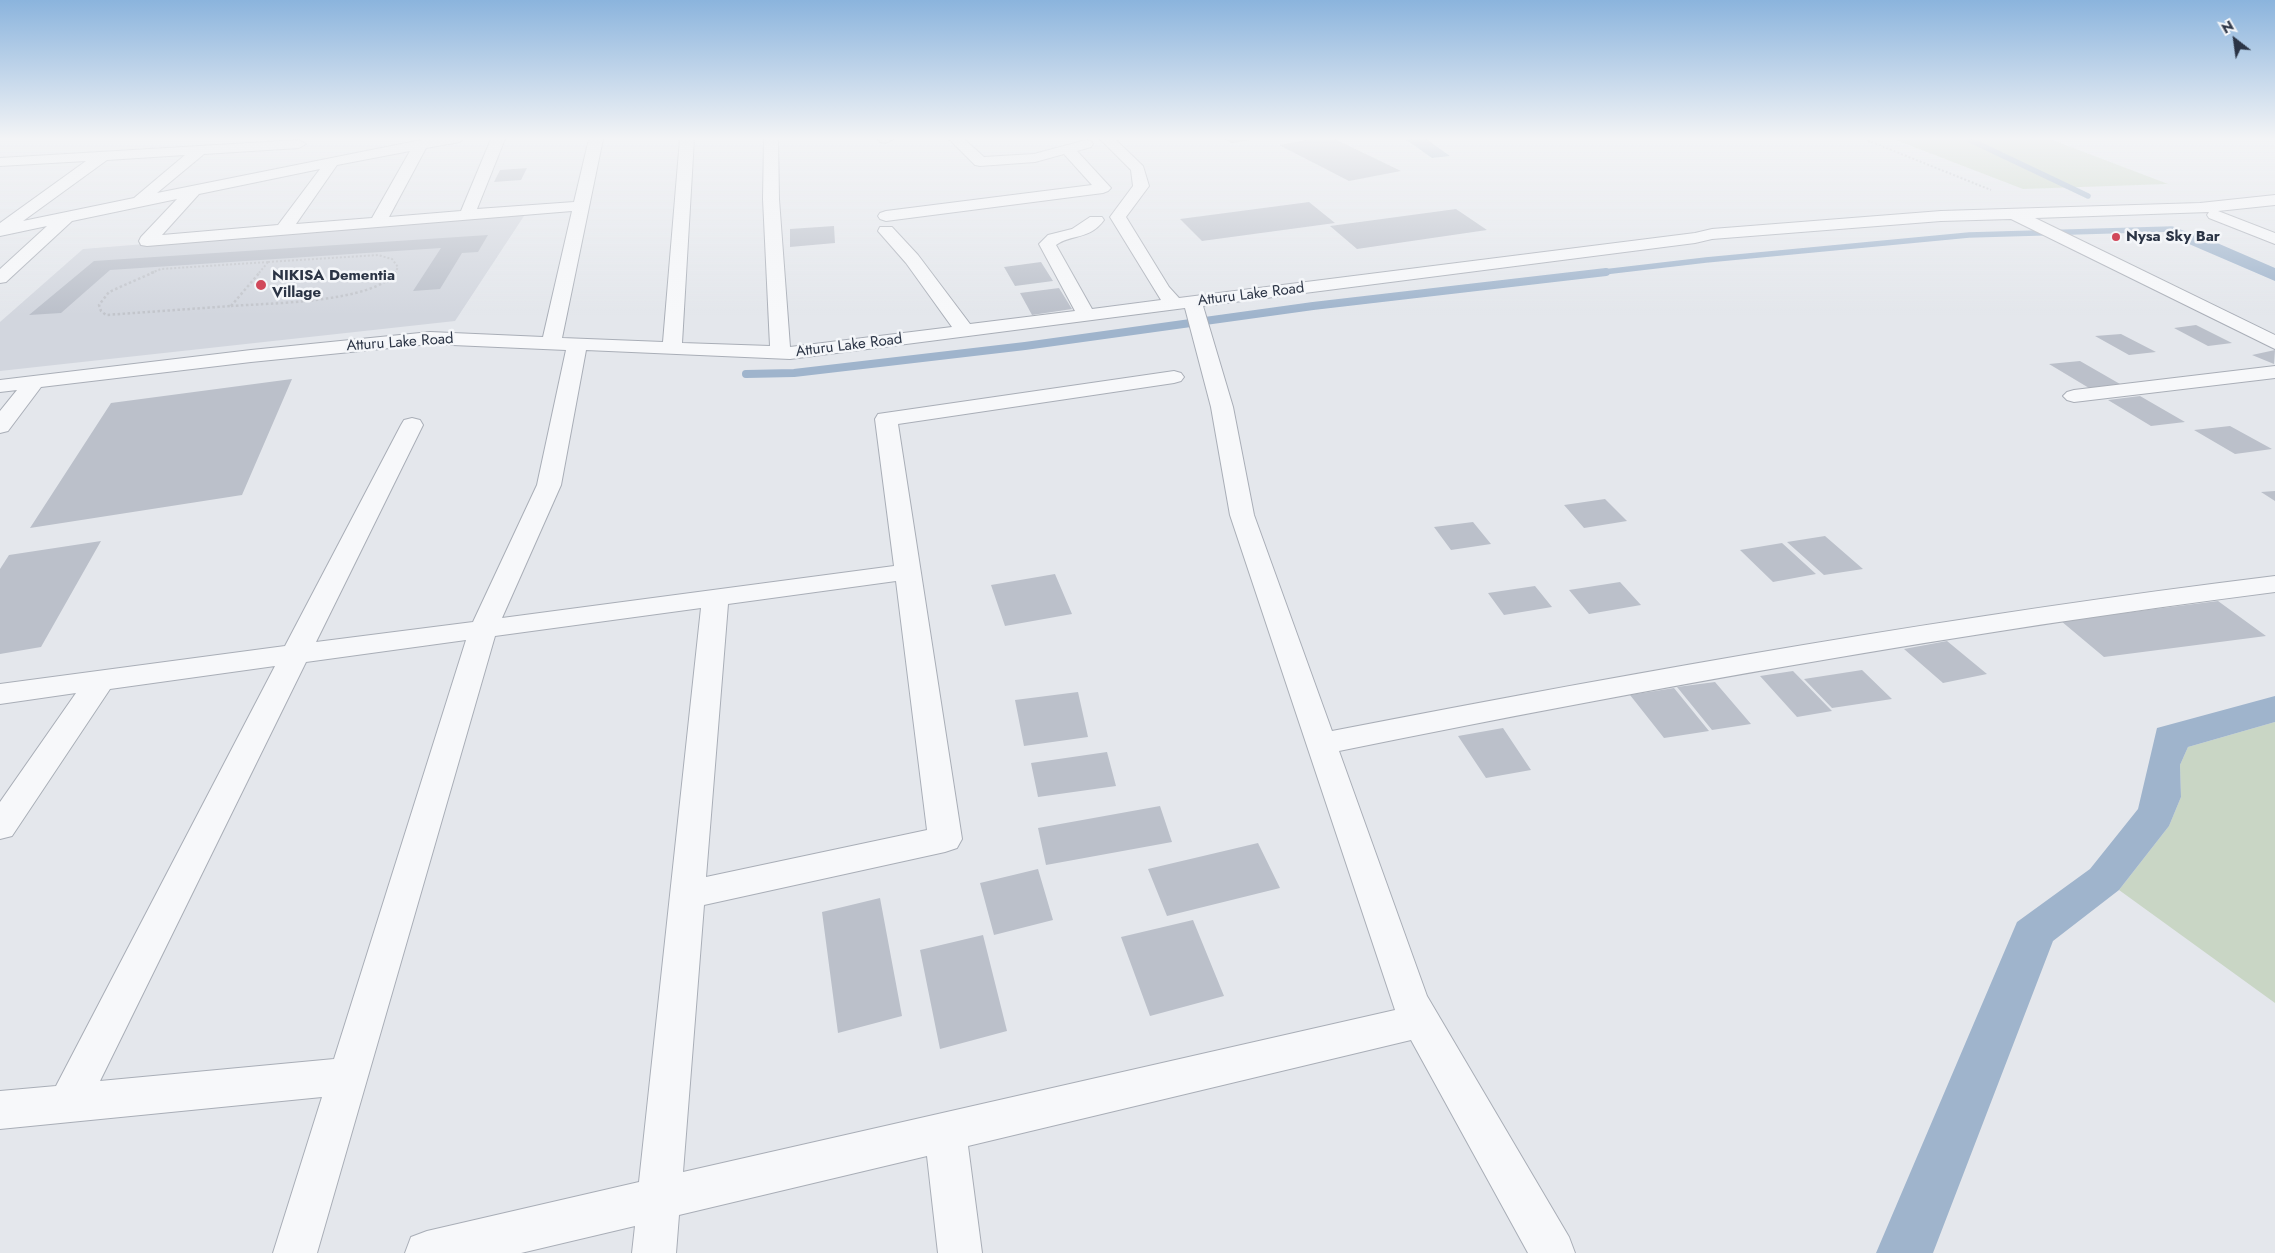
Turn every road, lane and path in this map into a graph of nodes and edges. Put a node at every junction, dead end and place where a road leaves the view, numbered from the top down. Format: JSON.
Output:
{"nodes":[{"id":1,"x":46,"y":197,"type":"edge"},
{"id":2,"x":143,"y":197,"type":"edge"},
{"id":3,"x":161,"y":197,"type":"edge"},
{"id":4,"x":187,"y":197,"type":"edge"},
{"id":5,"x":306,"y":197,"type":"edge"},
{"id":6,"x":391,"y":197,"type":"edge"},
{"id":7,"x":474,"y":197,"type":"edge"},
{"id":8,"x":582,"y":197,"type":"edge"},
{"id":9,"x":683,"y":197,"type":"edge"},
{"id":10,"x":771,"y":197,"type":"edge"},
{"id":11,"x":1031,"y":197,"type":"edge"},
{"id":12,"x":1132,"y":197,"type":"edge"},
{"id":13,"x":2275,"y":200,"type":"edge"},
{"id":14,"x":138,"y":202,"type":"junction"},
{"id":15,"x":580,"y":206,"type":"junction"},
{"id":16,"x":935,"y":210,"type":"junction"},
{"id":17,"x":2275,"y":210,"type":"edge"},
{"id":18,"x":467,"y":215,"type":"junction"},
{"id":19,"x":2215,"y":215,"type":"junction"},
{"id":20,"x":67,"y":217,"type":"junction"},
{"id":21,"x":2019,"y":217,"type":"junction"},
{"id":22,"x":1096,"y":220,"type":"dead end"},
{"id":23,"x":377,"y":223,"type":"junction"},
{"id":24,"x":943,"y":226,"type":"dead end"},
{"id":25,"x":283,"y":230,"type":"junction"},
{"id":26,"x":0,"y":231,"type":"edge"},
{"id":27,"x":2275,"y":239,"type":"edge"},
{"id":28,"x":268,"y":262,"type":"junction"},
{"id":29,"x":0,"y":278,"type":"edge"},
{"id":30,"x":1184,"y":303,"type":"junction"},
{"id":31,"x":231,"y":306,"type":"junction"},
{"id":32,"x":1084,"y":311,"type":"dead end"},
{"id":33,"x":964,"y":331,"type":"junction"},
{"id":34,"x":2275,"y":343,"type":"edge"},
{"id":35,"x":564,"y":344,"type":"junction"},
{"id":36,"x":672,"y":348,"type":"junction"},
{"id":37,"x":780,"y":353,"type":"junction"},
{"id":38,"x":2275,"y":372,"type":"edge"},
{"id":39,"x":1174,"y":377,"type":"dead end"},
{"id":40,"x":34,"y":382,"type":"junction"},
{"id":41,"x":0,"y":386,"type":"edge"},
{"id":42,"x":2074,"y":396,"type":"dead end"},
{"id":43,"x":412,"y":425,"type":"dead end"},
{"id":44,"x":0,"y":426,"type":"edge"},
{"id":45,"x":907,"y":572,"type":"junction"},
{"id":46,"x":2275,"y":584,"type":"edge"},
{"id":47,"x":715,"y":598,"type":"junction"},
{"id":48,"x":483,"y":629,"type":"junction"},
{"id":49,"x":297,"y":654,"type":"junction"},
{"id":50,"x":100,"y":681,"type":"junction"},
{"id":51,"x":0,"y":694,"type":"edge"},
{"id":52,"x":1321,"y":744,"type":"junction"},
{"id":53,"x":0,"y":827,"type":"edge"},
{"id":54,"x":686,"y":895,"type":"junction"},
{"id":55,"x":1421,"y":1021,"type":"junction"},
{"id":56,"x":348,"y":1076,"type":"junction"},
{"id":57,"x":68,"y":1104,"type":"junction"},
{"id":58,"x":2,"y":1114,"type":"edge"},
{"id":59,"x":945,"y":1132,"type":"junction"},
{"id":60,"x":658,"y":1199,"type":"junction"},
{"id":61,"x":295,"y":1253,"type":"edge"},
{"id":62,"x":427,"y":1253,"type":"edge"},
{"id":63,"x":654,"y":1253,"type":"edge"},
{"id":64,"x":960,"y":1253,"type":"edge"},
{"id":65,"x":1553,"y":1253,"type":"edge"}],
"edges":[{"from":1,"to":26,"type":"street"},
{"from":2,"to":14,"type":"street"},
{"from":3,"to":14,"type":"street"},
{"from":4,"to":25,"type":"street"},
{"from":5,"to":25,"type":"street"},
{"from":6,"to":23,"type":"street"},
{"from":7,"to":18,"type":"street"},
{"from":8,"to":15,"type":"street"},
{"from":9,"to":36,"type":"street"},
{"from":10,"to":37,"type":"street"},
{"from":11,"to":16,"type":"street"},
{"from":12,"to":30,"type":"street"},
{"from":13,"to":21,"type":"street","name":"Atturu Lake Road"},
{"from":14,"to":20,"type":"street"},
{"from":15,"to":18,"type":"street"},
{"from":15,"to":35,"type":"street"},
{"from":16,"to":24,"type":"street"},
{"from":16,"to":33,"type":"street"},
{"from":17,"to":19,"type":"street","name":"Atturu Lake Road"},
{"from":18,"to":23,"type":"street"},
{"from":19,"to":21,"type":"street","name":"Atturu Lake Road"},
{"from":19,"to":27,"type":"street"},
{"from":20,"to":26,"type":"street"},
{"from":20,"to":29,"type":"street"},
{"from":21,"to":30,"type":"street","name":"Atturu Lake Road"},
{"from":21,"to":34,"type":"street"},
{"from":22,"to":32,"type":"street"},
{"from":23,"to":25,"type":"street"},
{"from":28,"to":31,"type":"path"},
{"from":28,"to":31,"type":"path"},
{"from":28,"to":31,"type":"path"},
{"from":30,"to":33,"type":"street","name":"Atturu Lake Road"},
{"from":30,"to":52,"type":"street"},
{"from":33,"to":37,"type":"street","name":"Atturu Lake Road"},
{"from":35,"to":36,"type":"street","name":"Atturu Lake Road"},
{"from":35,"to":40,"type":"street","name":"Atturu Lake Road"},
{"from":35,"to":48,"type":"street"},
{"from":36,"to":37,"type":"street","name":"Atturu Lake Road"},
{"from":38,"to":42,"type":"street"},
{"from":39,"to":45,"type":"street"},
{"from":40,"to":41,"type":"street","name":"Atturu Lake Road"},
{"from":40,"to":44,"type":"street"},
{"from":43,"to":49,"type":"street"},
{"from":45,"to":47,"type":"street"},
{"from":45,"to":54,"type":"street"},
{"from":46,"to":52,"type":"street"},
{"from":47,"to":48,"type":"street"},
{"from":47,"to":54,"type":"street"},
{"from":48,"to":49,"type":"street"},
{"from":48,"to":56,"type":"street"},
{"from":49,"to":50,"type":"street"},
{"from":49,"to":57,"type":"street"},
{"from":50,"to":51,"type":"street"},
{"from":50,"to":53,"type":"street"},
{"from":52,"to":55,"type":"street"},
{"from":54,"to":60,"type":"street"},
{"from":55,"to":59,"type":"street"},
{"from":55,"to":65,"type":"street"},
{"from":56,"to":57,"type":"street"},
{"from":56,"to":61,"type":"street"},
{"from":57,"to":58,"type":"street"},
{"from":59,"to":60,"type":"street"},
{"from":59,"to":64,"type":"street"},
{"from":60,"to":62,"type":"street"},
{"from":60,"to":63,"type":"street"}]}
